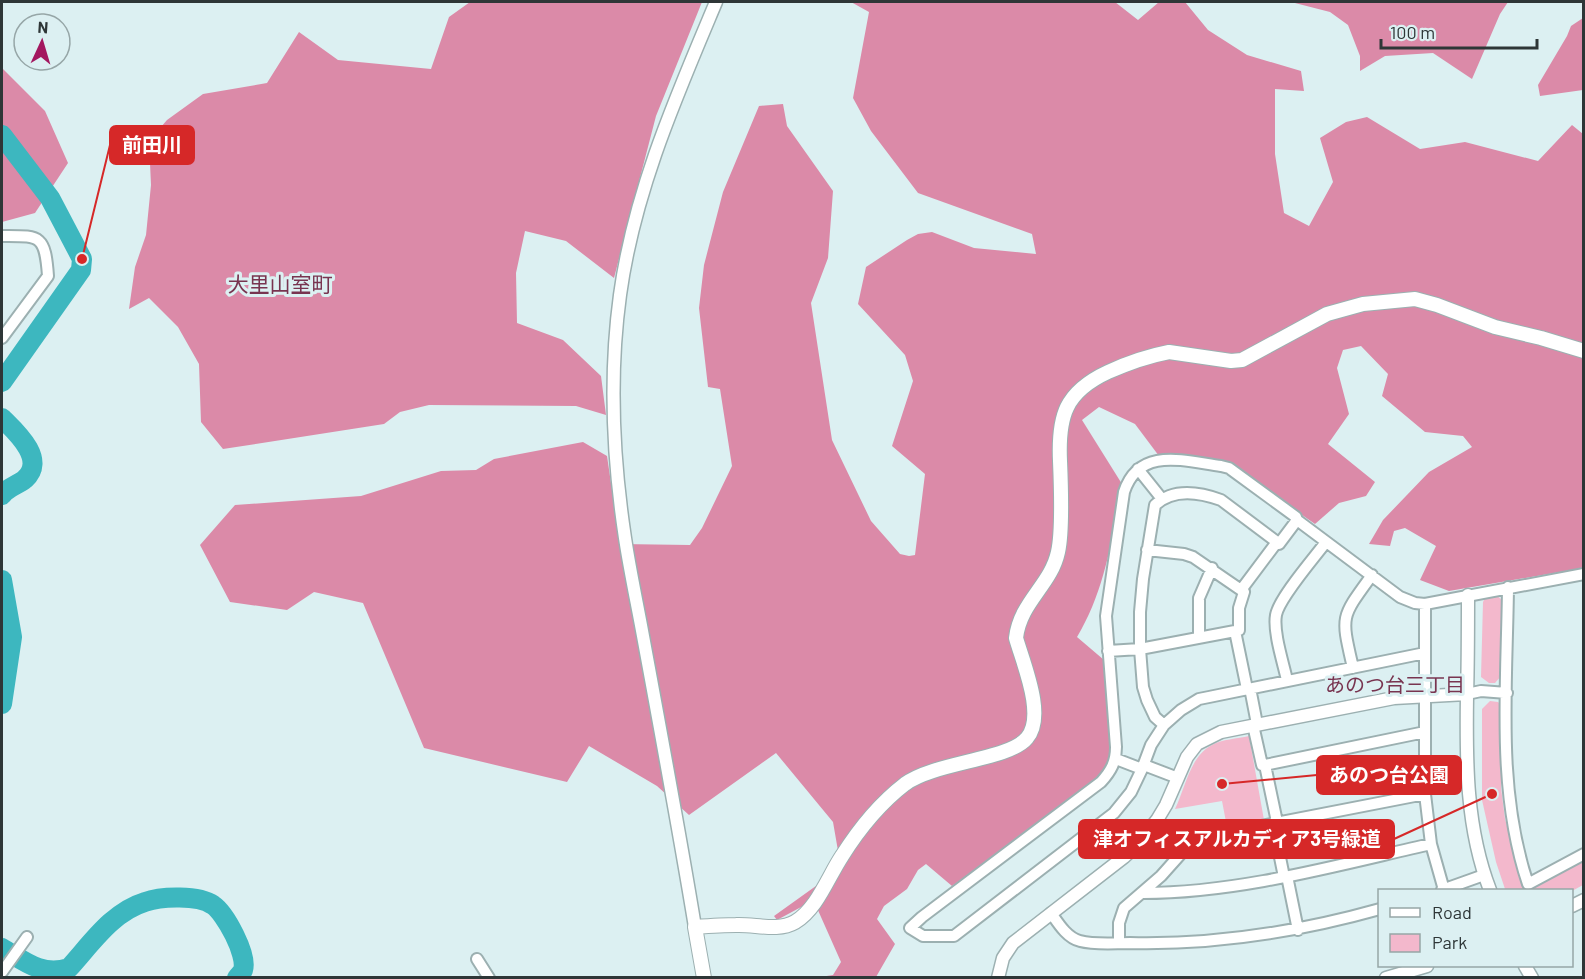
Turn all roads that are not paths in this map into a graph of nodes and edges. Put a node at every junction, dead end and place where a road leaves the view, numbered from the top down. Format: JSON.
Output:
{"nodes":[{"id":1,"x":716,"y":2,"type":"edge"},
{"id":2,"x":2,"y":236,"type":"edge"},
{"id":3,"x":2,"y":338,"type":"edge"},
{"id":4,"x":1584,"y":351,"type":"edge"},
{"id":5,"x":1138,"y":469,"type":"junction"},
{"id":6,"x":1162,"y":499,"type":"junction"},
{"id":7,"x":1297,"y":520,"type":"junction"},
{"id":8,"x":1277,"y":542,"type":"junction"},
{"id":9,"x":1326,"y":542,"type":"junction"},
{"id":10,"x":1147,"y":550,"type":"junction"},
{"id":11,"x":1212,"y":568,"type":"junction"},
{"id":12,"x":1584,"y":574,"type":"edge"},
{"id":13,"x":1372,"y":575,"type":"junction"},
{"id":14,"x":1508,"y":587,"type":"junction"},
{"id":15,"x":1241,"y":590,"type":"junction"},
{"id":16,"x":1468,"y":595,"type":"junction"},
{"id":17,"x":1425,"y":604,"type":"junction"},
{"id":18,"x":1235,"y":630,"type":"junction"},
{"id":19,"x":1199,"y":638,"type":"junction"},
{"id":20,"x":1140,"y":649,"type":"junction"},
{"id":21,"x":1108,"y":651,"type":"junction"},
{"id":22,"x":1425,"y":653,"type":"junction"},
{"id":23,"x":1353,"y":668,"type":"junction"},
{"id":24,"x":1287,"y":680,"type":"junction"},
{"id":25,"x":1248,"y":688,"type":"junction"},
{"id":26,"x":1507,"y":693,"type":"junction"},
{"id":27,"x":1467,"y":694,"type":"junction"},
{"id":28,"x":1425,"y":695,"type":"junction"},
{"id":29,"x":1255,"y":724,"type":"junction"},
{"id":30,"x":1164,"y":725,"type":"junction"},
{"id":31,"x":1425,"y":732,"type":"junction"},
{"id":32,"x":1116,"y":759,"type":"junction"},
{"id":33,"x":1266,"y":765,"type":"junction"},
{"id":34,"x":1143,"y":767,"type":"junction"},
{"id":35,"x":1178,"y":778,"type":"junction"},
{"id":36,"x":1425,"y":794,"type":"junction"},
{"id":37,"x":1275,"y":823,"type":"junction"},
{"id":38,"x":1431,"y":844,"type":"junction"},
{"id":39,"x":1584,"y":854,"type":"edge"},
{"id":40,"x":1484,"y":875,"type":"junction"},
{"id":41,"x":1286,"y":877,"type":"junction"},
{"id":42,"x":1443,"y":889,"type":"edge"},
{"id":43,"x":1446,"y":889,"type":"edge"},
{"id":44,"x":1489,"y":889,"type":"edge"},
{"id":45,"x":1143,"y":892,"type":"junction"},
{"id":46,"x":1378,"y":910,"type":"edge"},
{"id":47,"x":1051,"y":913,"type":"junction"},
{"id":48,"x":695,"y":927,"type":"junction"},
{"id":49,"x":1298,"y":930,"type":"junction"},
{"id":50,"x":24,"y":941,"type":"dead end"},
{"id":51,"x":1119,"y":943,"type":"junction"},
{"id":52,"x":477,"y":959,"type":"dead end"},
{"id":53,"x":1424,"y":967,"type":"edge"},
{"id":54,"x":3,"y":972,"type":"edge"},
{"id":55,"x":489,"y":978,"type":"edge"},
{"id":56,"x":704,"y":978,"type":"edge"},
{"id":57,"x":998,"y":978,"type":"edge"},
{"id":58,"x":1386,"y":978,"type":"edge"}],
"edges":[{"from":1,"to":48,"type":"street"},
{"from":2,"to":3,"type":"street"},
{"from":4,"to":48,"type":"main road"},
{"from":5,"to":6,"type":"street"},
{"from":5,"to":7,"type":"street"},
{"from":5,"to":21,"type":"street"},
{"from":6,"to":8,"type":"street"},
{"from":6,"to":10,"type":"street"},
{"from":7,"to":8,"type":"street"},
{"from":7,"to":9,"type":"street"},
{"from":8,"to":15,"type":"street"},
{"from":9,"to":13,"type":"street"},
{"from":9,"to":24,"type":"street"},
{"from":10,"to":11,"type":"street"},
{"from":10,"to":20,"type":"street"},
{"from":11,"to":15,"type":"street"},
{"from":11,"to":19,"type":"street"},
{"from":12,"to":14,"type":"street"},
{"from":13,"to":17,"type":"street"},
{"from":13,"to":23,"type":"street"},
{"from":14,"to":16,"type":"street"},
{"from":14,"to":26,"type":"street"},
{"from":15,"to":18,"type":"street"},
{"from":16,"to":17,"type":"street"},
{"from":16,"to":27,"type":"street"},
{"from":17,"to":22,"type":"street"},
{"from":18,"to":19,"type":"street"},
{"from":18,"to":25,"type":"street"},
{"from":19,"to":20,"type":"street"},
{"from":20,"to":21,"type":"street"},
{"from":20,"to":30,"type":"street"},
{"from":21,"to":32,"type":"street"},
{"from":22,"to":23,"type":"street"},
{"from":22,"to":28,"type":"street"},
{"from":23,"to":24,"type":"street"},
{"from":24,"to":25,"type":"street"},
{"from":25,"to":29,"type":"street"},
{"from":25,"to":30,"type":"street"},
{"from":26,"to":27,"type":"street"},
{"from":26,"to":39,"type":"street"},
{"from":27,"to":28,"type":"street"},
{"from":27,"to":40,"type":"street"},
{"from":28,"to":29,"type":"street"},
{"from":28,"to":31,"type":"street"},
{"from":29,"to":33,"type":"street"},
{"from":29,"to":35,"type":"street"},
{"from":30,"to":34,"type":"street"},
{"from":31,"to":33,"type":"street"},
{"from":31,"to":36,"type":"street"},
{"from":32,"to":34,"type":"street"},
{"from":32,"to":34,"type":"street"},
{"from":33,"to":37,"type":"street"},
{"from":34,"to":35,"type":"street"},
{"from":35,"to":47,"type":"street"},
{"from":36,"to":37,"type":"street"},
{"from":36,"to":38,"type":"street"},
{"from":37,"to":41,"type":"street"},
{"from":37,"to":45,"type":"street"},
{"from":38,"to":41,"type":"street"},
{"from":38,"to":42,"type":"street"},
{"from":40,"to":43,"type":"street"},
{"from":40,"to":44,"type":"street"},
{"from":41,"to":45,"type":"street"},
{"from":41,"to":49,"type":"street"},
{"from":45,"to":51,"type":"street"},
{"from":46,"to":49,"type":"street"},
{"from":47,"to":51,"type":"street"},
{"from":47,"to":57,"type":"street"},
{"from":48,"to":56,"type":"main road"},
{"from":49,"to":51,"type":"street"},
{"from":50,"to":54,"type":"street"},
{"from":52,"to":55,"type":"street"},
{"from":53,"to":58,"type":"street"}]}
